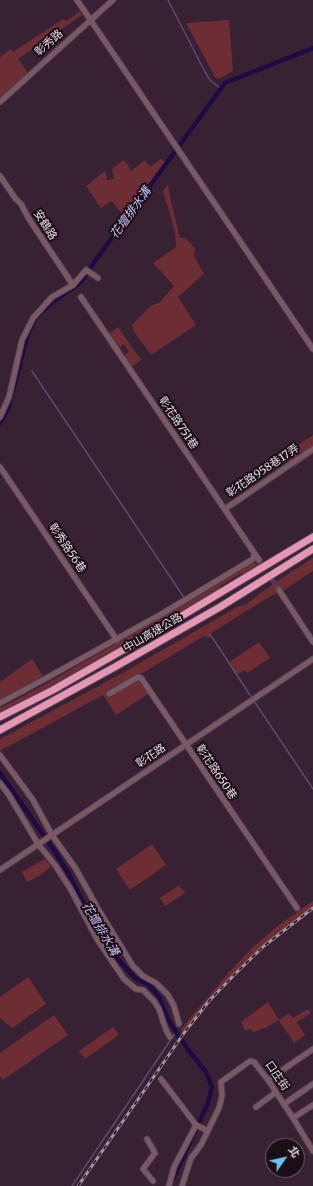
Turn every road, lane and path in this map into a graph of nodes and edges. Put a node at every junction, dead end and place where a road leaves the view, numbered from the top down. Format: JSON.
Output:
{"nodes":[{"id":1,"x":77,"y":0,"type":"edge"},
{"id":2,"x":113,"y":0,"type":"edge"},
{"id":3,"x":91,"y":20,"type":"junction"},
{"id":4,"x":0,"y":102,"type":"edge"},
{"id":5,"x":0,"y":176,"type":"edge"},
{"id":6,"x":98,"y":278,"type":"dead end"},
{"id":7,"x":73,"y":284,"type":"junction"},
{"id":8,"x":81,"y":297,"type":"dead end"},
{"id":9,"x":313,"y":349,"type":"edge"},
{"id":10,"x":0,"y":417,"type":"edge"},
{"id":11,"x":313,"y":449,"type":"edge"},
{"id":12,"x":0,"y":467,"type":"edge"},
{"id":13,"x":225,"y":509,"type":"junction"},
{"id":14,"x":313,"y":537,"type":"edge"},
{"id":15,"x":313,"y":549,"type":"edge"},
{"id":16,"x":254,"y":553,"type":"junction"},
{"id":17,"x":259,"y":560,"type":"tunnel mouth"},
{"id":18,"x":279,"y":590,"type":"tunnel mouth"},
{"id":19,"x":117,"y":640,"type":"junction"},
{"id":20,"x":313,"y":642,"type":"edge"},
{"id":21,"x":313,"y":660,"type":"edge"},
{"id":22,"x":109,"y":694,"type":"dead end"},
{"id":23,"x":0,"y":703,"type":"edge"},
{"id":24,"x":0,"y":717,"type":"edge"},
{"id":25,"x":0,"y":730,"type":"edge"},
{"id":26,"x":186,"y":745,"type":"junction"},
{"id":27,"x":0,"y":755,"type":"edge"},
{"id":28,"x":0,"y":783,"type":"edge"},
{"id":29,"x":51,"y":835,"type":"junction"},
{"id":30,"x":40,"y":843,"type":"junction"},
{"id":31,"x":0,"y":870,"type":"edge"},
{"id":32,"x":297,"y":908,"type":"dead end"},
{"id":33,"x":179,"y":1024,"type":"dead end"},
{"id":34,"x":170,"y":1037,"type":"dead end"},
{"id":35,"x":313,"y":1049,"type":"edge"},
{"id":36,"x":161,"y":1079,"type":"dead end"},
{"id":37,"x":268,"y":1080,"type":"junction"},
{"id":38,"x":313,"y":1084,"type":"edge"},
{"id":39,"x":276,"y":1092,"type":"junction"},
{"id":40,"x":284,"y":1104,"type":"junction"},
{"id":41,"x":313,"y":1105,"type":"edge"},
{"id":42,"x":256,"y":1107,"type":"dead end"},
{"id":43,"x":293,"y":1118,"type":"junction"},
{"id":44,"x":197,"y":1125,"type":"junction"},
{"id":45,"x":207,"y":1131,"type":"junction"},
{"id":46,"x":146,"y":1139,"type":"dead end"},
{"id":47,"x":313,"y":1152,"type":"edge"},
{"id":48,"x":153,"y":1181,"type":"dead end"},
{"id":49,"x":169,"y":1186,"type":"edge"},
{"id":50,"x":182,"y":1186,"type":"edge"}],
"edges":[{"from":1,"to":3,"type":"street"},
{"from":2,"to":3,"type":"street","name":"彰秀路"},
{"from":3,"to":4,"type":"street","name":"彰秀路"},
{"from":3,"to":9,"type":"street"},
{"from":5,"to":7,"type":"street","name":"安鶴路"},
{"from":6,"to":7,"type":"street"},
{"from":7,"to":10,"type":"street"},
{"from":8,"to":13,"type":"street","name":"彰花路751巷"},
{"from":11,"to":13,"type":"street","name":"彰花路958巷17弄"},
{"from":12,"to":19,"type":"street","name":"彰秀路56巷"},
{"from":13,"to":16,"type":"street","name":"彰花路751巷"},
{"from":14,"to":24,"type":"highway","name":"中山高速公路"},
{"from":15,"to":25,"type":"highway","name":"中山高速公路"},
{"from":16,"to":17,"type":"street","name":"彰花路751巷"},
{"from":16,"to":19,"type":"street"},
{"from":18,"to":20,"type":"street"},
{"from":19,"to":23,"type":"street"},
{"from":21,"to":26,"type":"street","name":"彰花路"},
{"from":22,"to":26,"type":"street","name":"彰花路650巷"},
{"from":26,"to":29,"type":"street","name":"彰花路"},
{"from":26,"to":32,"type":"street","name":"彰花路650巷"},
{"from":27,"to":29,"type":"street"},
{"from":28,"to":30,"type":"street"},
{"from":29,"to":30,"type":"street","name":"彰花路"},
{"from":29,"to":33,"type":"street"},
{"from":30,"to":31,"type":"street","name":"彰花路"},
{"from":30,"to":34,"type":"street"},
{"from":35,"to":37,"type":"street"},
{"from":36,"to":44,"type":"street"},
{"from":37,"to":39,"type":"street","name":"口庄街"},
{"from":37,"to":45,"type":"street","name":"口庄街"},
{"from":38,"to":40,"type":"street"},
{"from":39,"to":40,"type":"street","name":"口庄街"},
{"from":39,"to":42,"type":"street"},
{"from":40,"to":43,"type":"street","name":"口庄街"},
{"from":41,"to":43,"type":"street"},
{"from":43,"to":47,"type":"street","name":"口庄街"},
{"from":44,"to":45,"type":"street"},
{"from":44,"to":49,"type":"street"},
{"from":45,"to":50,"type":"street","name":"口庄街"},
{"from":46,"to":48,"type":"street"}]}
